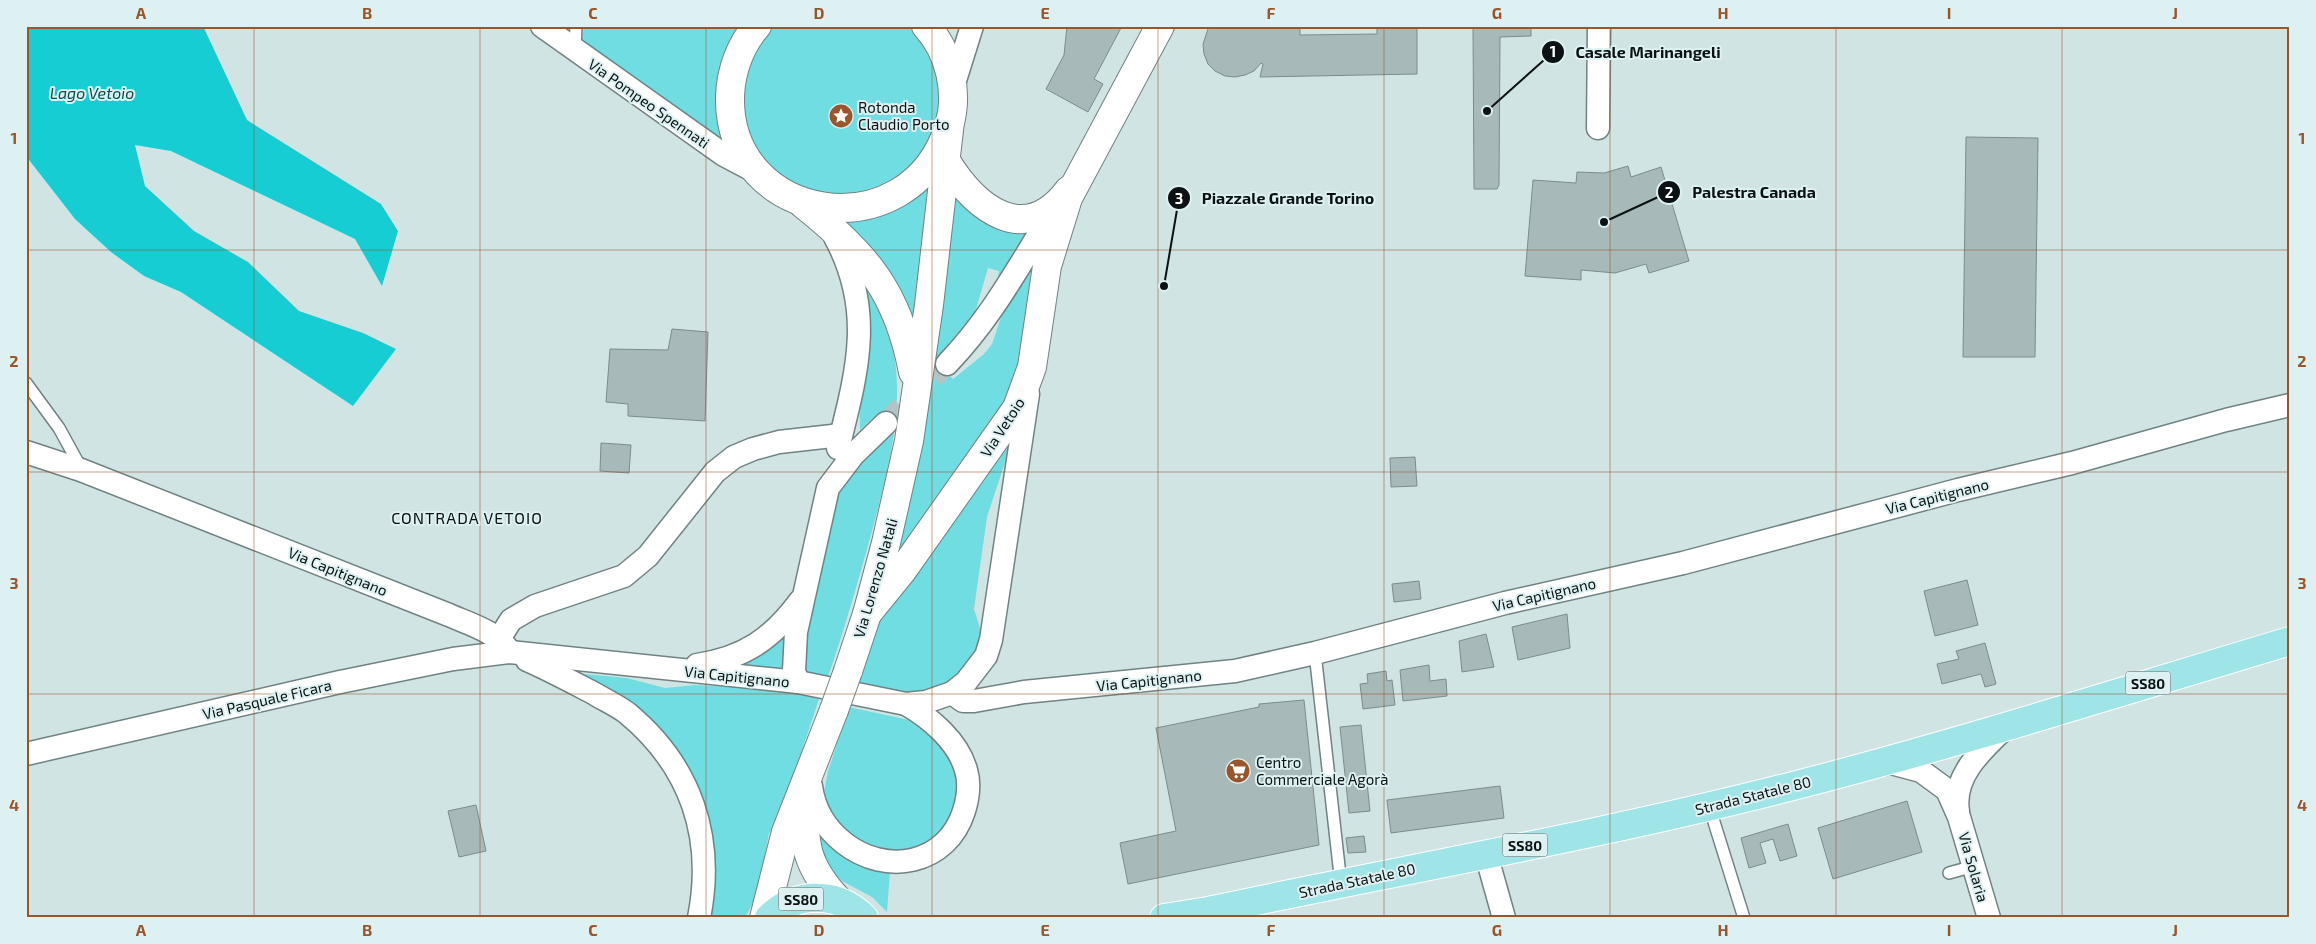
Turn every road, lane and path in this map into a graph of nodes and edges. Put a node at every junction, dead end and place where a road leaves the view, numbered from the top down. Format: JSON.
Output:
{"nodes":[{"id":1,"x":542,"y":26,"type":"edge"},
{"id":2,"x":576,"y":26,"type":"edge"},
{"id":3,"x":757,"y":26,"type":"edge"},
{"id":4,"x":926,"y":26,"type":"edge"},
{"id":5,"x":1160,"y":26,"type":"edge"},
{"id":6,"x":1598,"y":26,"type":"edge"},
{"id":7,"x":969,"y":30,"type":"edge"},
{"id":8,"x":576,"y":50,"type":"junction"},
{"id":9,"x":952,"y":90,"type":"junction"},
{"id":10,"x":950,"y":121,"type":"junction"},
{"id":11,"x":1598,"y":128,"type":"dead end"},
{"id":12,"x":946,"y":161,"type":"junction"},
{"id":13,"x":760,"y":174,"type":"junction"},
{"id":14,"x":1076,"y":181,"type":"junction"},
{"id":15,"x":798,"y":200,"type":"junction"},
{"id":16,"x":1058,"y":204,"type":"junction"},
{"id":17,"x":827,"y":223,"type":"junction"},
{"id":18,"x":947,"y":364,"type":"tunnel mouth"},
{"id":19,"x":1032,"y":368,"type":"junction"},
{"id":20,"x":26,"y":383,"type":"edge"},
{"id":21,"x":916,"y":386,"type":"junction"},
{"id":22,"x":2290,"y":405,"type":"edge"},
{"id":23,"x":886,"y":423,"type":"tunnel mouth"},
{"id":24,"x":841,"y":435,"type":"junction"},
{"id":25,"x":26,"y":452,"type":"edge"},
{"id":26,"x":81,"y":470,"type":"junction"},
{"id":27,"x":828,"y":488,"type":"junction"},
{"id":28,"x":802,"y":598,"type":"junction"},
{"id":29,"x":867,"y":614,"type":"junction"},
{"id":30,"x":2290,"y":642,"type":"edge"},
{"id":31,"x":504,"y":646,"type":"junction"},
{"id":32,"x":1315,"y":653,"type":"junction"},
{"id":33,"x":580,"y":659,"type":"junction"},
{"id":34,"x":672,"y":669,"type":"junction"},
{"id":35,"x":798,"y":682,"type":"junction"},
{"id":36,"x":578,"y":685,"type":"junction"},
{"id":37,"x":952,"y":693,"type":"junction"},
{"id":38,"x":906,"y":704,"type":"junction"},
{"id":39,"x":2007,"y":725,"type":"junction"},
{"id":40,"x":26,"y":754,"type":"edge"},
{"id":41,"x":1875,"y":764,"type":"junction"},
{"id":42,"x":812,"y":773,"type":"junction"},
{"id":43,"x":1709,"y":806,"type":"junction"},
{"id":44,"x":1959,"y":817,"type":"junction"},
{"id":45,"x":1486,"y":854,"type":"junction"},
{"id":46,"x":1974,"y":866,"type":"junction"},
{"id":47,"x":1949,"y":873,"type":"dead end"},
{"id":48,"x":1341,"y":884,"type":"junction"},
{"id":49,"x":857,"y":913,"type":"edge"},
{"id":50,"x":1209,"y":914,"type":"edge"},
{"id":51,"x":699,"y":918,"type":"edge"},
{"id":52,"x":764,"y":918,"type":"edge"},
{"id":53,"x":769,"y":918,"type":"edge"},
{"id":54,"x":1164,"y":918,"type":"edge"},
{"id":55,"x":1504,"y":918,"type":"edge"},
{"id":56,"x":1744,"y":918,"type":"edge"},
{"id":57,"x":1989,"y":918,"type":"edge"}],
"edges":[{"from":1,"to":8,"type":"street","name":"Via Pompeo Spennati"},
{"from":2,"to":8,"type":"lane"},
{"from":3,"to":13,"type":"street"},
{"from":4,"to":9,"type":"street"},
{"from":5,"to":14,"type":"street","name":"Via Vetoio"},
{"from":6,"to":11,"type":"street"},
{"from":7,"to":9,"type":"street"},
{"from":8,"to":13,"type":"street","name":"Via Pompeo Spennati"},
{"from":9,"to":10,"type":"street"},
{"from":10,"to":12,"type":"street","name":"Via Lorenzo Natali"},
{"from":10,"to":15,"type":"street"},
{"from":12,"to":16,"type":"street","name":"Via Vetoio"},
{"from":12,"to":21,"type":"street","name":"Via Lorenzo Natali"},
{"from":13,"to":15,"type":"street"},
{"from":14,"to":16,"type":"street","name":"Via Vetoio"},
{"from":14,"to":19,"type":"street","name":"Via Vetoio"},
{"from":15,"to":17,"type":"street","name":"Via Lorenzo Natali"},
{"from":16,"to":18,"type":"street"},
{"from":17,"to":21,"type":"street","name":"Via Lorenzo Natali"},
{"from":17,"to":24,"type":"street"},
{"from":19,"to":29,"type":"street","name":"Via Vetoio"},
{"from":19,"to":37,"type":"street"},
{"from":20,"to":26,"type":"lane"},
{"from":21,"to":29,"type":"street","name":"Via Lorenzo Natali"},
{"from":22,"to":32,"type":"street","name":"Via Capitignano"},
{"from":23,"to":27,"type":"street"},
{"from":24,"to":27,"type":"street"},
{"from":24,"to":31,"type":"street"},
{"from":25,"to":26,"type":"street","name":"Via Capitignano"},
{"from":26,"to":31,"type":"street","name":"Via Capitignano"},
{"from":27,"to":28,"type":"street"},
{"from":28,"to":34,"type":"street"},
{"from":28,"to":35,"type":"street"},
{"from":29,"to":42,"type":"street","name":"Via Lorenzo Natali","bridge":true},
{"from":30,"to":39,"type":"main road","name":"Strada Statale 80","number":"SS80"},
{"from":31,"to":33,"type":"street","name":"Via Capitignano"},
{"from":31,"to":36,"type":"street"},
{"from":31,"to":40,"type":"street","name":"Via Pasquale Ficara"},
{"from":32,"to":37,"type":"street","name":"Via Capitignano"},
{"from":32,"to":48,"type":"lane"},
{"from":33,"to":34,"type":"street","name":"Via Capitignano"},
{"from":33,"to":36,"type":"street"},
{"from":34,"to":35,"type":"street","name":"Via Capitignano"},
{"from":35,"to":38,"type":"street","name":"Via Capitignano"},
{"from":36,"to":51,"type":"street"},
{"from":37,"to":38,"type":"street","name":"Via Capitignano"},
{"from":38,"to":42,"type":"street"},
{"from":39,"to":41,"type":"main road","name":"Strada Statale 80","number":"SS80"},
{"from":39,"to":44,"type":"street","name":"Via Solaria"},
{"from":41,"to":43,"type":"main road","name":"Strada Statale 80","number":"SS80"},
{"from":41,"to":44,"type":"street","name":"Via Solaria"},
{"from":42,"to":49,"type":"street","name":"Via Lorenzo Natali"},
{"from":42,"to":52,"type":"street","name":"Via Lorenzo Natali"},
{"from":43,"to":45,"type":"main road","name":"Strada Statale 80","number":"SS80"},
{"from":43,"to":56,"type":"lane"},
{"from":44,"to":46,"type":"street","name":"Via Solaria"},
{"from":45,"to":48,"type":"main road","name":"Strada Statale 80","number":"SS80"},
{"from":45,"to":55,"type":"street"},
{"from":46,"to":47,"type":"lane"},
{"from":46,"to":57,"type":"street","name":"Via Solaria"},
{"from":48,"to":50,"type":"main road","name":"Strada Statale 80","number":"SS80"},
{"from":49,"to":53,"type":"main road","number":"SS80"},
{"from":50,"to":54,"type":"main road","name":"Strada Statale 80","number":"SS80"}]}
